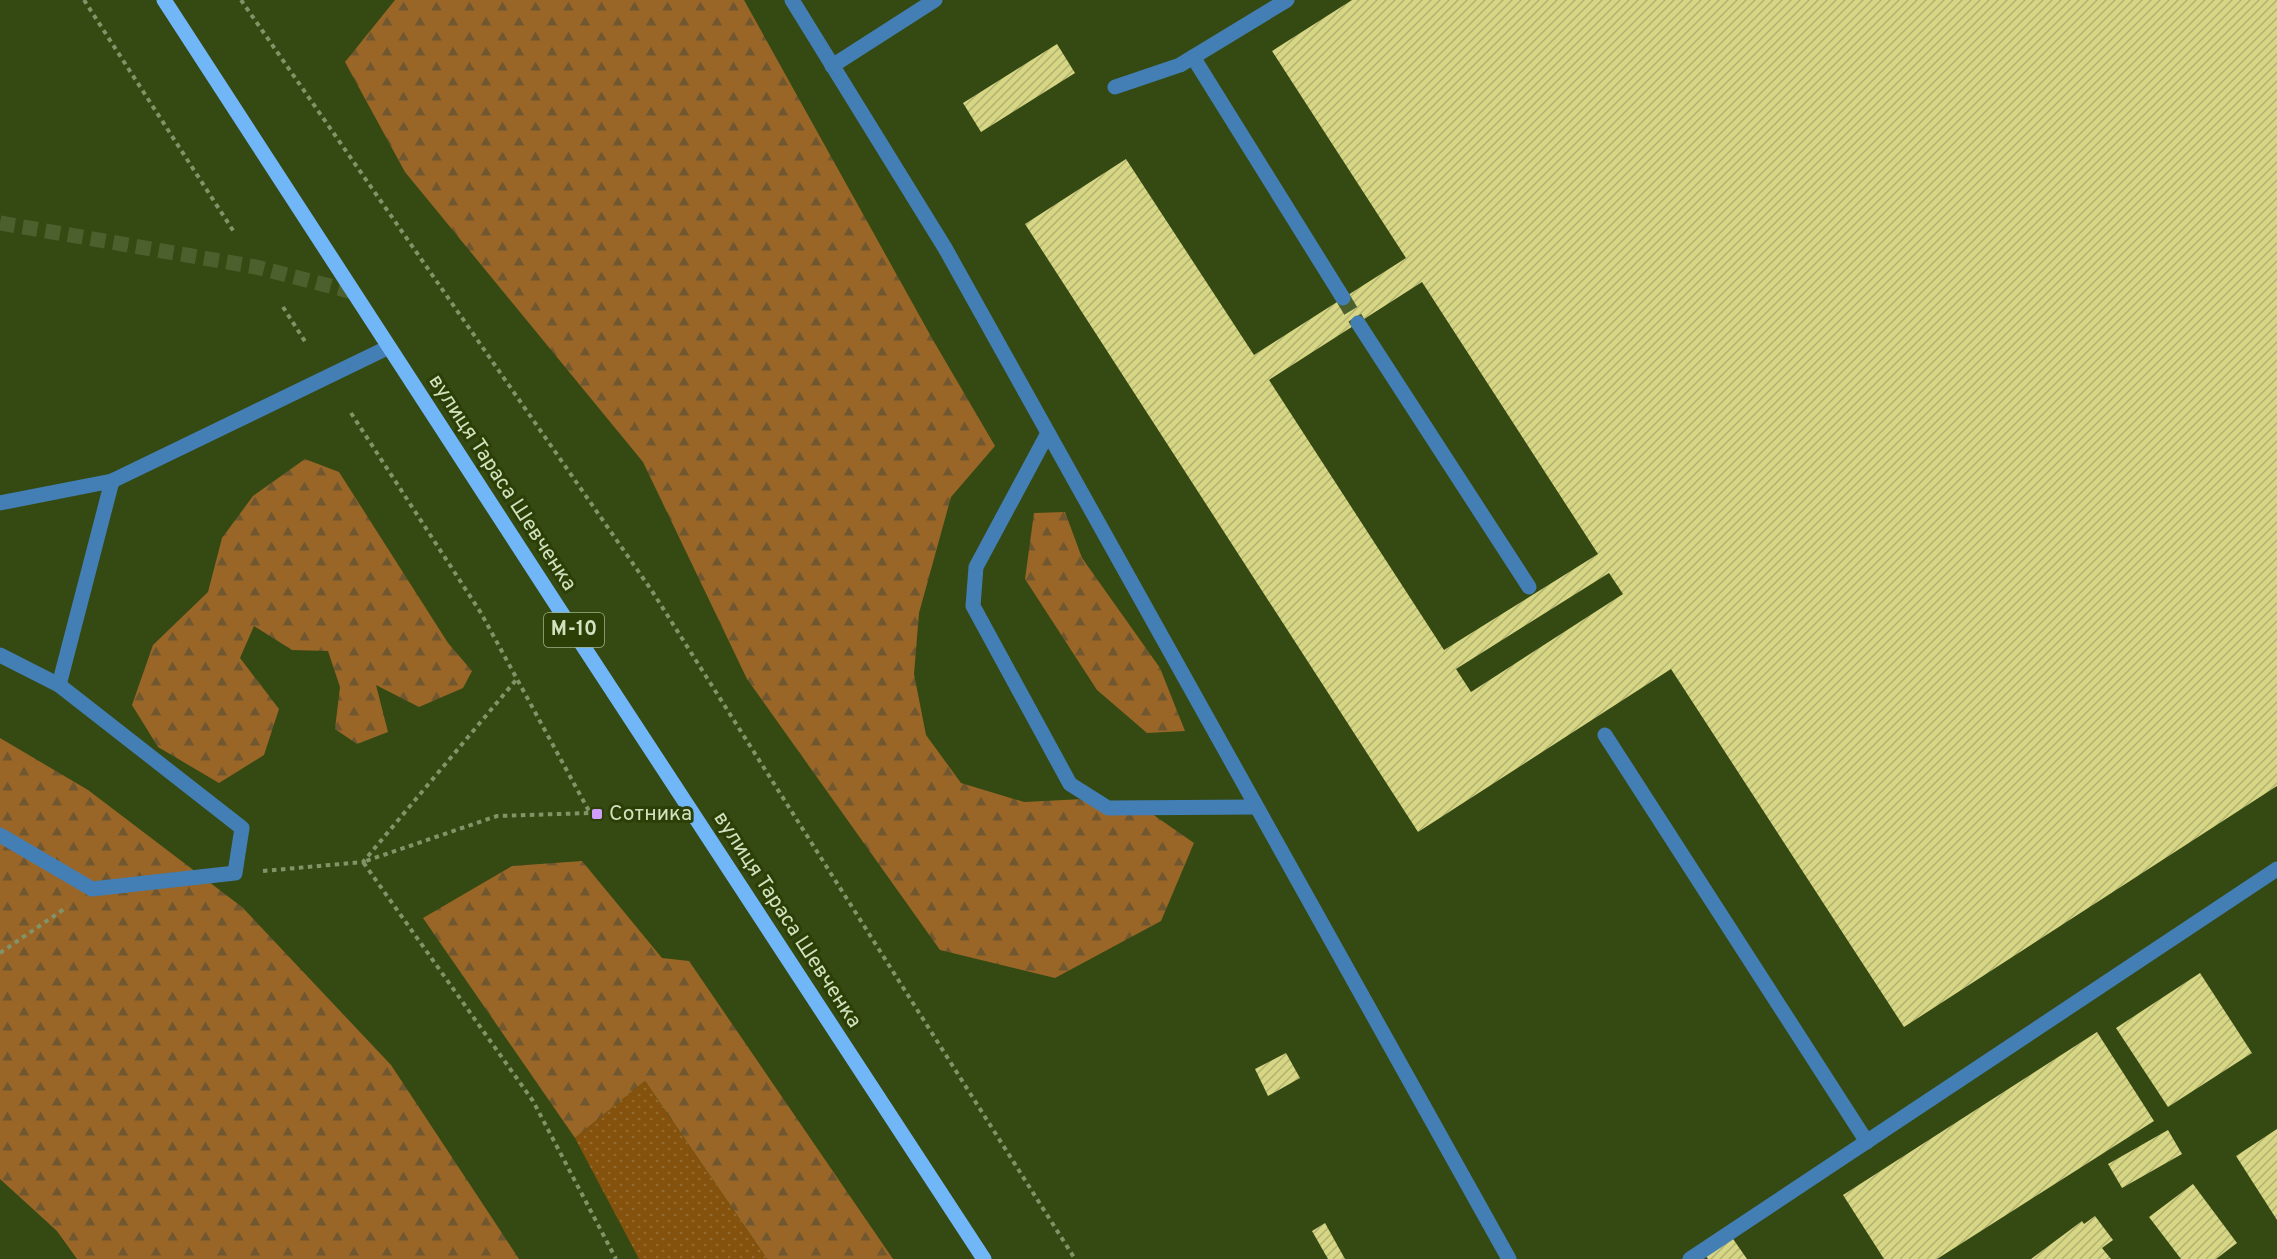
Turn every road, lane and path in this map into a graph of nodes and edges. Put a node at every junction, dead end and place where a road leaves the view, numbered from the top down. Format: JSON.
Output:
{"nodes":[{"id":1,"x":84,"y":0,"type":"edge"},
{"id":2,"x":164,"y":0,"type":"edge"},
{"id":3,"x":241,"y":0,"type":"edge"},
{"id":4,"x":792,"y":0,"type":"edge"},
{"id":5,"x":934,"y":0,"type":"edge"},
{"id":6,"x":1287,"y":0,"type":"edge"},
{"id":7,"x":1193,"y":57,"type":"junction"},
{"id":8,"x":832,"y":66,"type":"junction"},
{"id":9,"x":1115,"y":87,"type":"dead end"},
{"id":10,"x":234,"y":232,"type":"dead end"},
{"id":11,"x":1343,"y":298,"type":"tunnel mouth"},
{"id":12,"x":283,"y":308,"type":"dead end"},
{"id":13,"x":1358,"y":323,"type":"tunnel mouth"},
{"id":14,"x":306,"y":343,"type":"dead end"},
{"id":15,"x":389,"y":347,"type":"junction"},
{"id":16,"x":351,"y":413,"type":"dead end"},
{"id":17,"x":1048,"y":433,"type":"junction"},
{"id":18,"x":112,"y":481,"type":"junction"},
{"id":19,"x":0,"y":503,"type":"edge"},
{"id":20,"x":1529,"y":587,"type":"dead end"},
{"id":21,"x":0,"y":655,"type":"edge"},
{"id":22,"x":516,"y":680,"type":"junction"},
{"id":23,"x":59,"y":685,"type":"junction"},
{"id":24,"x":1605,"y":735,"type":"dead end"},
{"id":25,"x":1256,"y":807,"type":"junction"},
{"id":26,"x":0,"y":835,"type":"edge"},
{"id":27,"x":363,"y":862,"type":"junction"},
{"id":28,"x":2277,"y":869,"type":"edge"},
{"id":29,"x":236,"y":873,"type":"junction"},
{"id":30,"x":92,"y":889,"type":"junction"},
{"id":31,"x":0,"y":953,"type":"edge"},
{"id":32,"x":1867,"y":1142,"type":"junction"},
{"id":33,"x":616,"y":1259,"type":"edge"},
{"id":34,"x":984,"y":1259,"type":"edge"},
{"id":35,"x":1075,"y":1259,"type":"edge"},
{"id":36,"x":1509,"y":1259,"type":"edge"},
{"id":37,"x":1690,"y":1259,"type":"edge"}],
"edges":[{"from":1,"to":10,"type":"path"},
{"from":2,"to":15,"type":"main road","name":"вулиця Тараса Шевченка","number":"М-10"},
{"from":3,"to":35,"type":"path"},
{"from":4,"to":8,"type":"lane"},
{"from":5,"to":8,"type":"lane"},
{"from":6,"to":7,"type":"lane"},
{"from":7,"to":9,"type":"lane"},
{"from":7,"to":11,"type":"lane"},
{"from":8,"to":17,"type":"lane"},
{"from":12,"to":14,"type":"path"},
{"from":13,"to":20,"type":"lane"},
{"from":15,"to":18,"type":"lane"},
{"from":15,"to":34,"type":"main road","name":"вулиця Тараса Шевченка","number":"М-10"},
{"from":16,"to":22,"type":"path"},
{"from":17,"to":25,"type":"lane"},
{"from":17,"to":25,"type":"lane"},
{"from":18,"to":19,"type":"lane"},
{"from":18,"to":23,"type":"lane"},
{"from":21,"to":23,"type":"lane"},
{"from":22,"to":27,"type":"path"},
{"from":22,"to":27,"type":"path"},
{"from":23,"to":29,"type":"lane"},
{"from":24,"to":32,"type":"lane"},
{"from":25,"to":36,"type":"lane"},
{"from":26,"to":30,"type":"lane"},
{"from":27,"to":29,"type":"path"},
{"from":27,"to":33,"type":"path"},
{"from":28,"to":32,"type":"lane"},
{"from":29,"to":30,"type":"lane"},
{"from":30,"to":31,"type":"path"},
{"from":32,"to":37,"type":"lane"}]}
